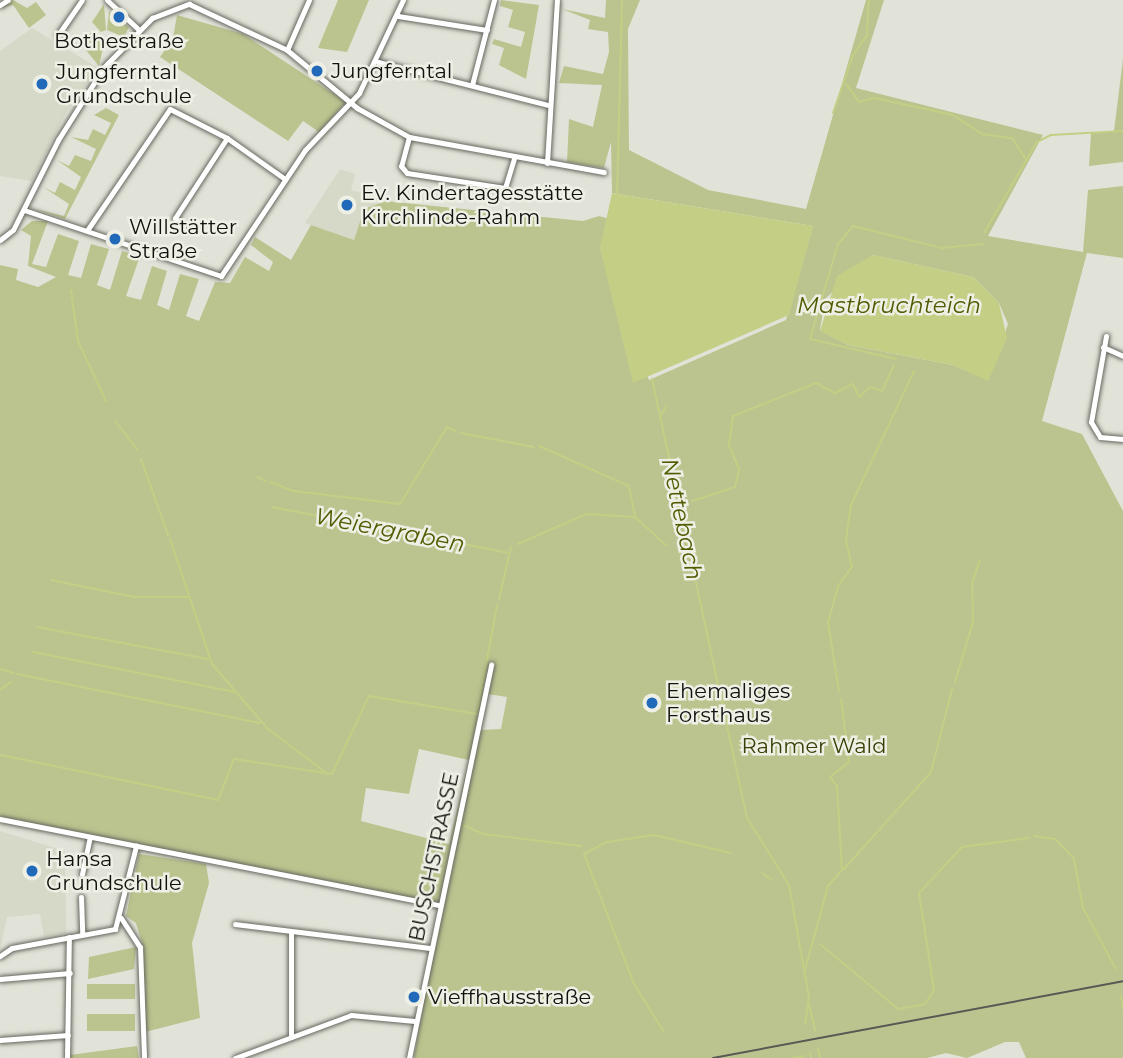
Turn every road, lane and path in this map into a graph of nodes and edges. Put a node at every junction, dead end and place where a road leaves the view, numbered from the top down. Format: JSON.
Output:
{"nodes":[{"id":1,"x":8,"y":0,"type":"edge"},
{"id":2,"x":82,"y":0,"type":"edge"},
{"id":3,"x":107,"y":0,"type":"edge"},
{"id":4,"x":309,"y":0,"type":"edge"},
{"id":5,"x":403,"y":0,"type":"edge"},
{"id":6,"x":494,"y":0,"type":"edge"},
{"id":7,"x":557,"y":0,"type":"edge"},
{"id":8,"x":190,"y":2,"type":"edge"},
{"id":9,"x":0,"y":5,"type":"edge"},
{"id":10,"x":398,"y":16,"type":"junction"},
{"id":11,"x":138,"y":29,"type":"junction"},
{"id":12,"x":487,"y":30,"type":"junction"},
{"id":13,"x":58,"y":35,"type":"dead end"},
{"id":14,"x":287,"y":50,"type":"junction"},
{"id":15,"x":378,"y":62,"type":"junction"},
{"id":16,"x":472,"y":85,"type":"junction"},
{"id":17,"x":351,"y":101,"type":"junction"},
{"id":18,"x":548,"y":105,"type":"junction"},
{"id":19,"x":409,"y":137,"type":"junction"},
{"id":20,"x":227,"y":138,"type":"junction"},
{"id":21,"x":514,"y":158,"type":"junction"},
{"id":22,"x":547,"y":163,"type":"junction"},
{"id":23,"x":604,"y":172,"type":"dead end"},
{"id":24,"x":285,"y":179,"type":"junction"},
{"id":25,"x":24,"y":210,"type":"junction"},
{"id":26,"x":183,"y":226,"type":"dead end"},
{"id":27,"x":88,"y":229,"type":"junction"},
{"id":28,"x":0,"y":240,"type":"edge"},
{"id":29,"x":1105,"y":336,"type":"dead end"},
{"id":30,"x":1103,"y":347,"type":"junction"},
{"id":31,"x":1123,"y":356,"type":"edge"},
{"id":32,"x":1123,"y":439,"type":"edge"},
{"id":33,"x":491,"y":664,"type":"dead end"},
{"id":34,"x":0,"y":819,"type":"edge"},
{"id":35,"x":90,"y":837,"type":"junction"},
{"id":36,"x":136,"y":846,"type":"junction"},
{"id":37,"x":82,"y":874,"type":"dead end"},
{"id":38,"x":81,"y":897,"type":"dead end"},
{"id":39,"x":438,"y":905,"type":"junction"},
{"id":40,"x":121,"y":918,"type":"junction"},
{"id":41,"x":235,"y":924,"type":"dead end"},
{"id":42,"x":131,"y":926,"type":"junction"},
{"id":43,"x":115,"y":929,"type":"junction"},
{"id":44,"x":82,"y":934,"type":"junction"},
{"id":45,"x":291,"y":934,"type":"junction"},
{"id":46,"x":69,"y":937,"type":"junction"},
{"id":47,"x":430,"y":948,"type":"junction"},
{"id":48,"x":0,"y":956,"type":"edge"},
{"id":49,"x":70,"y":973,"type":"junction"},
{"id":50,"x":0,"y":979,"type":"edge"},
{"id":51,"x":415,"y":1021,"type":"junction"},
{"id":52,"x":68,"y":1035,"type":"junction"},
{"id":53,"x":291,"y":1037,"type":"junction"},
{"id":54,"x":0,"y":1040,"type":"edge"},
{"id":55,"x":66,"y":1058,"type":"edge"},
{"id":56,"x":145,"y":1058,"type":"edge"},
{"id":57,"x":235,"y":1058,"type":"edge"},
{"id":58,"x":409,"y":1058,"type":"edge"}],
"edges":[{"from":1,"to":9,"type":"street"},
{"from":2,"to":13,"type":"street"},
{"from":3,"to":11,"type":"street"},
{"from":4,"to":14,"type":"street"},
{"from":5,"to":10,"type":"street"},
{"from":6,"to":12,"type":"street"},
{"from":7,"to":18,"type":"street"},
{"from":8,"to":11,"type":"street"},
{"from":8,"to":14,"type":"street"},
{"from":10,"to":12,"type":"street"},
{"from":10,"to":15,"type":"street"},
{"from":11,"to":25,"type":"street"},
{"from":12,"to":16,"type":"street"},
{"from":14,"to":17,"type":"street"},
{"from":15,"to":16,"type":"street"},
{"from":15,"to":17,"type":"street"},
{"from":16,"to":18,"type":"street"},
{"from":17,"to":19,"type":"street"},
{"from":17,"to":24,"type":"street"},
{"from":18,"to":22,"type":"street"},
{"from":19,"to":21,"type":"street"},
{"from":19,"to":21,"type":"street"},
{"from":20,"to":24,"type":"street"},
{"from":20,"to":26,"type":"street"},
{"from":20,"to":27,"type":"street"},
{"from":21,"to":22,"type":"street"},
{"from":22,"to":23,"type":"street"},
{"from":24,"to":27,"type":"street"},
{"from":25,"to":27,"type":"street"},
{"from":25,"to":28,"type":"street"},
{"from":29,"to":30,"type":"street"},
{"from":30,"to":31,"type":"street"},
{"from":30,"to":32,"type":"street"},
{"from":33,"to":39,"type":"street","name":"BUSCHSTRASSE"},
{"from":34,"to":35,"type":"street"},
{"from":35,"to":36,"type":"street"},
{"from":35,"to":37,"type":"street"},
{"from":36,"to":39,"type":"street"},
{"from":36,"to":40,"type":"street"},
{"from":38,"to":44,"type":"street"},
{"from":39,"to":47,"type":"street","name":"BUSCHSTRASSE"},
{"from":40,"to":42,"type":"street"},
{"from":40,"to":43,"type":"street"},
{"from":41,"to":45,"type":"street"},
{"from":42,"to":43,"type":"street"},
{"from":42,"to":56,"type":"street"},
{"from":43,"to":44,"type":"street"},
{"from":44,"to":46,"type":"street"},
{"from":45,"to":47,"type":"street"},
{"from":45,"to":53,"type":"street"},
{"from":46,"to":48,"type":"street"},
{"from":46,"to":49,"type":"street"},
{"from":47,"to":51,"type":"street","name":"BUSCHSTRASSE"},
{"from":49,"to":50,"type":"street"},
{"from":49,"to":52,"type":"street"},
{"from":51,"to":53,"type":"street"},
{"from":51,"to":58,"type":"street","name":"BUSCHSTRASSE"},
{"from":52,"to":54,"type":"street"},
{"from":52,"to":55,"type":"street"},
{"from":53,"to":57,"type":"street"}]}
